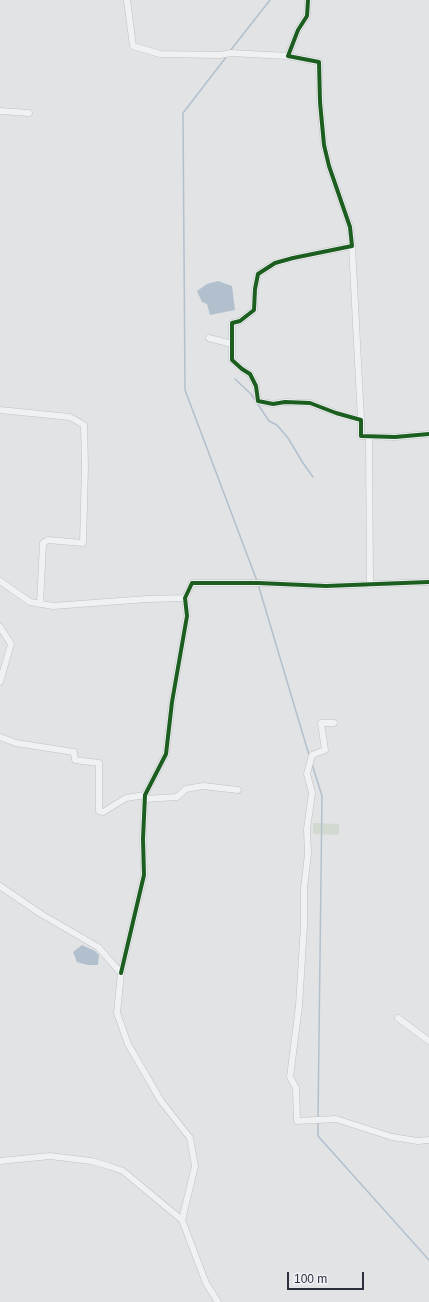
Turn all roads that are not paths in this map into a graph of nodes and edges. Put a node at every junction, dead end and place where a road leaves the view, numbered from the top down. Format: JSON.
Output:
{"nodes":[{"id":1,"x":127,"y":0,"type":"edge"},
{"id":2,"x":308,"y":0,"type":"edge"},
{"id":3,"x":288,"y":56,"type":"junction"},
{"id":4,"x":0,"y":111,"type":"edge"},
{"id":5,"x":29,"y":113,"type":"dead end"},
{"id":6,"x":352,"y":246,"type":"junction"},
{"id":7,"x":209,"y":338,"type":"dead end"},
{"id":8,"x":232,"y":344,"type":"junction"},
{"id":9,"x":0,"y":410,"type":"edge"},
{"id":10,"x":361,"y":420,"type":"junction"},
{"id":11,"x":429,"y":434,"type":"edge"},
{"id":12,"x":369,"y":437,"type":"junction"},
{"id":13,"x":0,"y":581,"type":"edge"},
{"id":14,"x":429,"y":582,"type":"edge"},
{"id":15,"x":370,"y":585,"type":"junction"},
{"id":16,"x":185,"y":598,"type":"junction"},
{"id":17,"x":40,"y":604,"type":"junction"},
{"id":18,"x":0,"y":627,"type":"edge"},
{"id":19,"x":0,"y":682,"type":"edge"},
{"id":20,"x":334,"y":723,"type":"dead end"},
{"id":21,"x":0,"y":738,"type":"edge"},
{"id":22,"x":238,"y":790,"type":"dead end"},
{"id":23,"x":145,"y":797,"type":"junction"},
{"id":24,"x":0,"y":886,"type":"edge"},
{"id":25,"x":121,"y":973,"type":"junction"},
{"id":26,"x":398,"y":1018,"type":"dead end"},
{"id":27,"x":429,"y":1041,"type":"edge"},
{"id":28,"x":429,"y":1140,"type":"edge"},
{"id":29,"x":0,"y":1161,"type":"edge"},
{"id":30,"x":182,"y":1220,"type":"junction"},
{"id":31,"x":218,"y":1302,"type":"edge"}],
"edges":[{"from":1,"to":3,"type":"street"},
{"from":2,"to":3,"type":"street"},
{"from":3,"to":6,"type":"street"},
{"from":4,"to":5,"type":"street"},
{"from":6,"to":8,"type":"street"},
{"from":6,"to":10,"type":"street"},
{"from":7,"to":8,"type":"street"},
{"from":8,"to":10,"type":"street"},
{"from":9,"to":17,"type":"street"},
{"from":10,"to":12,"type":"street"},
{"from":11,"to":12,"type":"street"},
{"from":12,"to":15,"type":"street"},
{"from":13,"to":17,"type":"street"},
{"from":14,"to":15,"type":"street"},
{"from":15,"to":16,"type":"street"},
{"from":16,"to":17,"type":"street"},
{"from":16,"to":23,"type":"street"},
{"from":18,"to":19,"type":"street"},
{"from":20,"to":28,"type":"street"},
{"from":21,"to":23,"type":"street"},
{"from":22,"to":23,"type":"street"},
{"from":23,"to":25,"type":"street"},
{"from":24,"to":25,"type":"street"},
{"from":25,"to":30,"type":"street"},
{"from":26,"to":27,"type":"street"},
{"from":29,"to":30,"type":"street"},
{"from":30,"to":31,"type":"street"}]}
